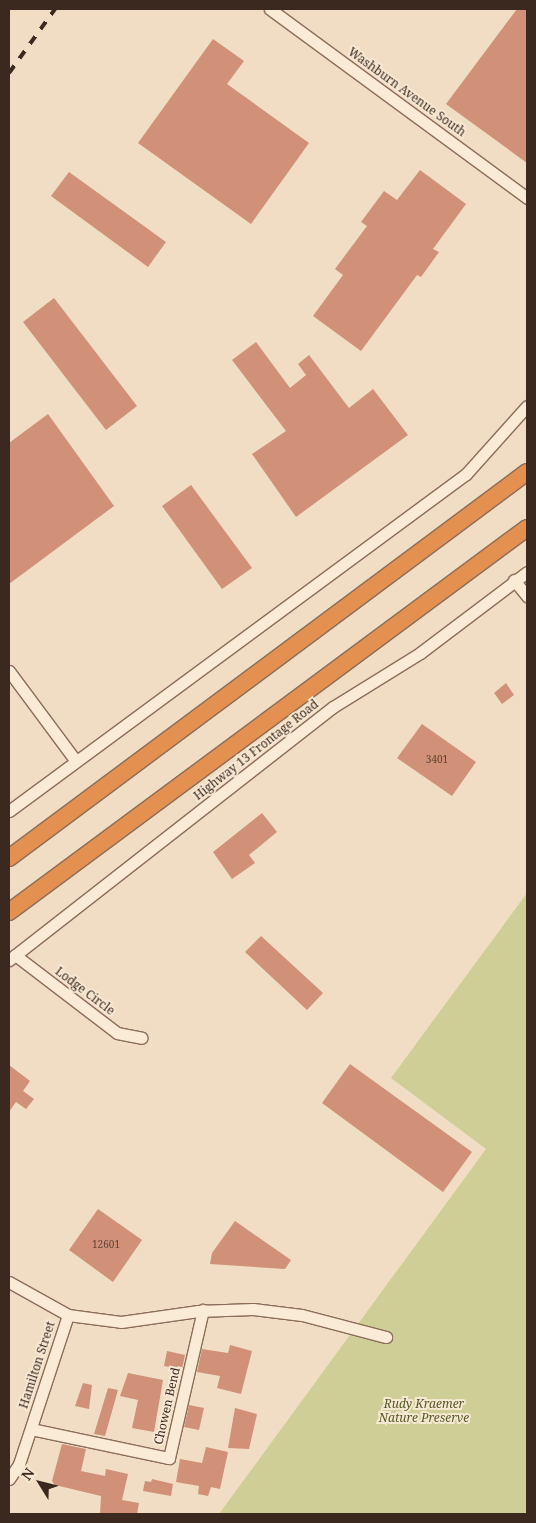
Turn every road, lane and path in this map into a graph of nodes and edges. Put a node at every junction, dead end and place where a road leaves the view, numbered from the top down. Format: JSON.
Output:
{"nodes":[{"id":1,"x":270,"y":9,"type":"edge"},
{"id":2,"x":527,"y":198,"type":"edge"},
{"id":3,"x":527,"y":406,"type":"edge"},
{"id":4,"x":527,"y":472,"type":"edge"},
{"id":5,"x":527,"y":528,"type":"edge"},
{"id":6,"x":527,"y":572,"type":"edge"},
{"id":7,"x":514,"y":580,"type":"junction"},
{"id":8,"x":527,"y":596,"type":"edge"},
{"id":9,"x":9,"y":671,"type":"edge"},
{"id":10,"x":75,"y":760,"type":"junction"},
{"id":11,"x":9,"y":811,"type":"edge"},
{"id":12,"x":9,"y":858,"type":"edge"},
{"id":13,"x":9,"y":912,"type":"edge"},
{"id":14,"x":12,"y":958,"type":"edge"},
{"id":15,"x":142,"y":1038,"type":"dead end"},
{"id":16,"x":9,"y":1282,"type":"edge"},
{"id":17,"x":203,"y":1310,"type":"junction"},
{"id":18,"x":68,"y":1314,"type":"junction"},
{"id":19,"x":386,"y":1337,"type":"dead end"},
{"id":20,"x":31,"y":1429,"type":"junction"},
{"id":21,"x":9,"y":1479,"type":"edge"}],
"edges":[{"from":1,"to":2,"type":"street","name":"Washburn Avenue South"},
{"from":3,"to":10,"type":"street"},
{"from":4,"to":12,"type":"highway"},
{"from":5,"to":13,"type":"highway"},
{"from":6,"to":7,"type":"street","name":"Highway 13 Frontage Road"},
{"from":7,"to":8,"type":"street"},
{"from":7,"to":14,"type":"street","name":"Highway 13 Frontage Road"},
{"from":9,"to":10,"type":"street"},
{"from":10,"to":11,"type":"street"},
{"from":14,"to":15,"type":"street","name":"Lodge Circle"},
{"from":16,"to":18,"type":"street"},
{"from":17,"to":18,"type":"street"},
{"from":17,"to":19,"type":"street"},
{"from":17,"to":20,"type":"street","name":"Chowen Bend"},
{"from":18,"to":20,"type":"street","name":"Hamilton Street"},
{"from":20,"to":21,"type":"street","name":"Hamilton Street"}]}
